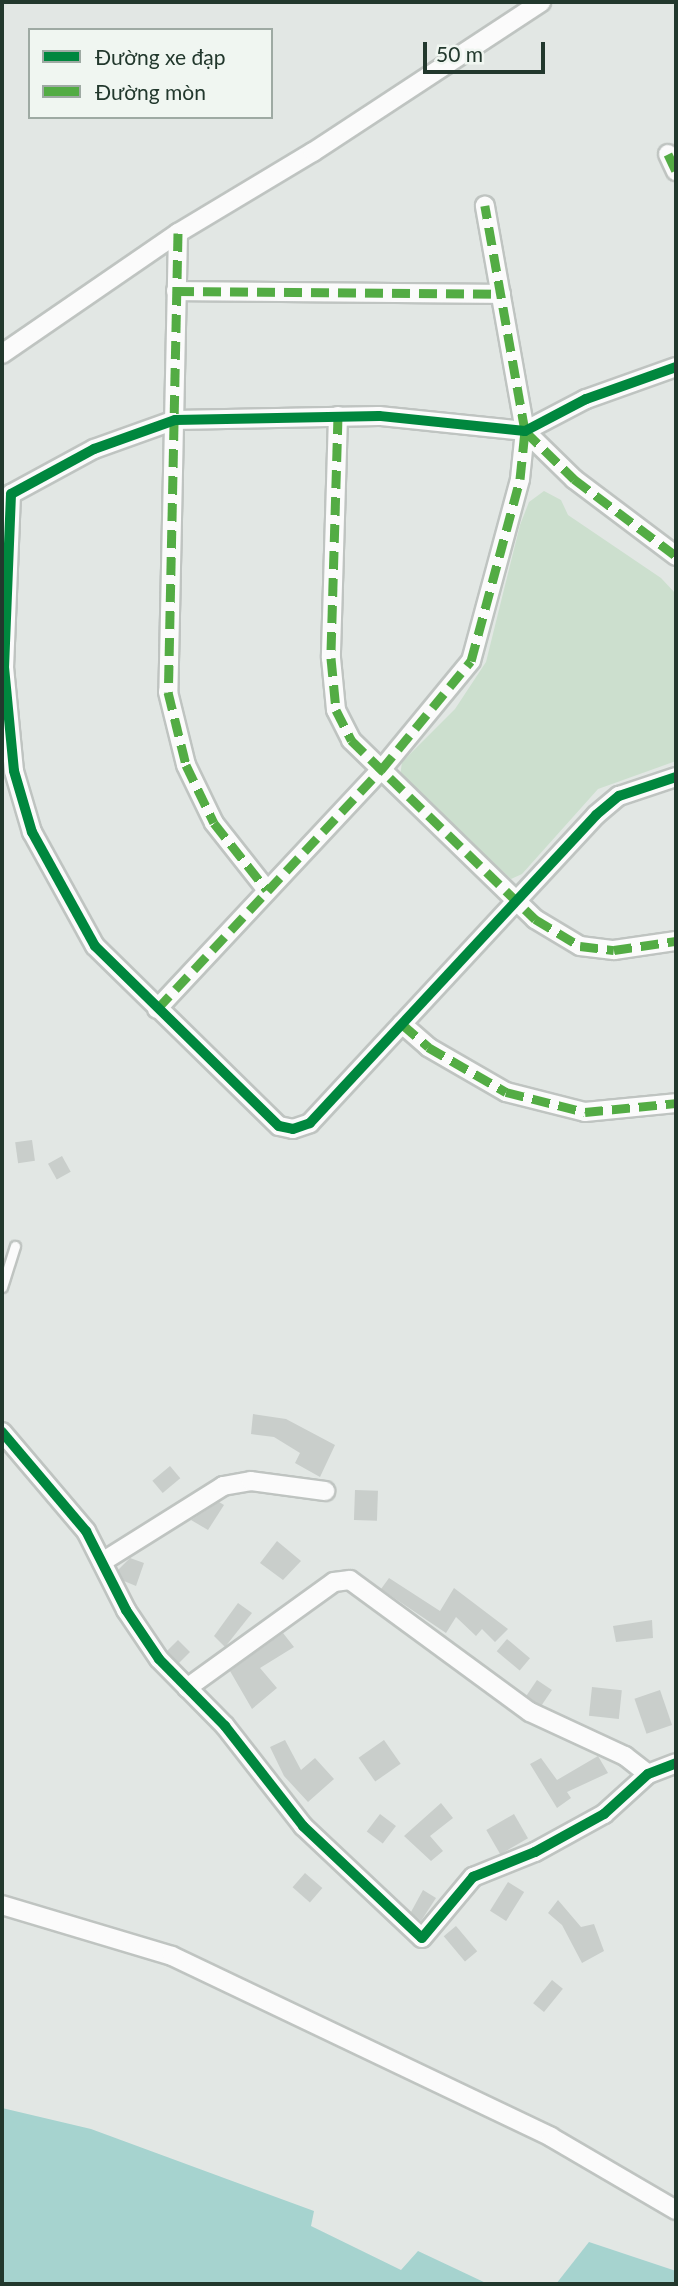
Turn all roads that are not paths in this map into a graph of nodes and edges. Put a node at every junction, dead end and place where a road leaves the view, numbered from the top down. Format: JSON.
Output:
{"nodes":[{"id":1,"x":541,"y":2,"type":"edge"},
{"id":2,"x":668,"y":154,"type":"dead end"},
{"id":3,"x":676,"y":171,"type":"edge"},
{"id":4,"x":485,"y":206,"type":"dead end"},
{"id":5,"x":178,"y":233,"type":"junction"},
{"id":6,"x":176,"y":291,"type":"junction"},
{"id":7,"x":501,"y":294,"type":"junction"},
{"id":8,"x":2,"y":354,"type":"edge"},
{"id":9,"x":676,"y":367,"type":"edge"},
{"id":10,"x":338,"y":416,"type":"junction"},
{"id":11,"x":175,"y":420,"type":"junction"},
{"id":12,"x":525,"y":431,"type":"junction"},
{"id":13,"x":676,"y":556,"type":"edge"},
{"id":14,"x":381,"y":769,"type":"junction"},
{"id":15,"x":676,"y":777,"type":"edge"},
{"id":16,"x":267,"y":890,"type":"junction"},
{"id":17,"x":516,"y":901,"type":"junction"},
{"id":18,"x":676,"y":941,"type":"edge"},
{"id":19,"x":157,"y":1009,"type":"junction"},
{"id":20,"x":402,"y":1024,"type":"junction"},
{"id":21,"x":676,"y":1103,"type":"edge"},
{"id":22,"x":15,"y":1246,"type":"dead end"},
{"id":23,"x":2,"y":1287,"type":"edge"},
{"id":24,"x":2,"y":1432,"type":"edge"},
{"id":25,"x":325,"y":1491,"type":"dead end"},
{"id":26,"x":102,"y":1562,"type":"junction"},
{"id":27,"x":187,"y":1688,"type":"junction"},
{"id":28,"x":676,"y":1763,"type":"edge"},
{"id":29,"x":648,"y":1774,"type":"junction"},
{"id":30,"x":2,"y":1905,"type":"edge"},
{"id":31,"x":676,"y":2210,"type":"edge"}],
"edges":[{"from":1,"to":5,"type":"street"},
{"from":2,"to":3,"type":"street"},
{"from":4,"to":7,"type":"street"},
{"from":5,"to":6,"type":"street"},
{"from":5,"to":8,"type":"street"},
{"from":6,"to":7,"type":"street"},
{"from":6,"to":11,"type":"street"},
{"from":7,"to":12,"type":"street"},
{"from":9,"to":12,"type":"street"},
{"from":10,"to":11,"type":"street"},
{"from":10,"to":12,"type":"street"},
{"from":10,"to":14,"type":"street"},
{"from":11,"to":16,"type":"street"},
{"from":11,"to":19,"type":"street"},
{"from":12,"to":13,"type":"street"},
{"from":12,"to":14,"type":"street"},
{"from":14,"to":16,"type":"street"},
{"from":14,"to":17,"type":"street"},
{"from":15,"to":17,"type":"street"},
{"from":16,"to":19,"type":"street"},
{"from":17,"to":18,"type":"street"},
{"from":17,"to":20,"type":"street"},
{"from":19,"to":20,"type":"street"},
{"from":20,"to":21,"type":"street"},
{"from":22,"to":23,"type":"lane"},
{"from":24,"to":26,"type":"street"},
{"from":25,"to":26,"type":"street"},
{"from":26,"to":27,"type":"street"},
{"from":27,"to":29,"type":"street"},
{"from":27,"to":29,"type":"street"},
{"from":28,"to":29,"type":"street"},
{"from":30,"to":31,"type":"street"}]}
